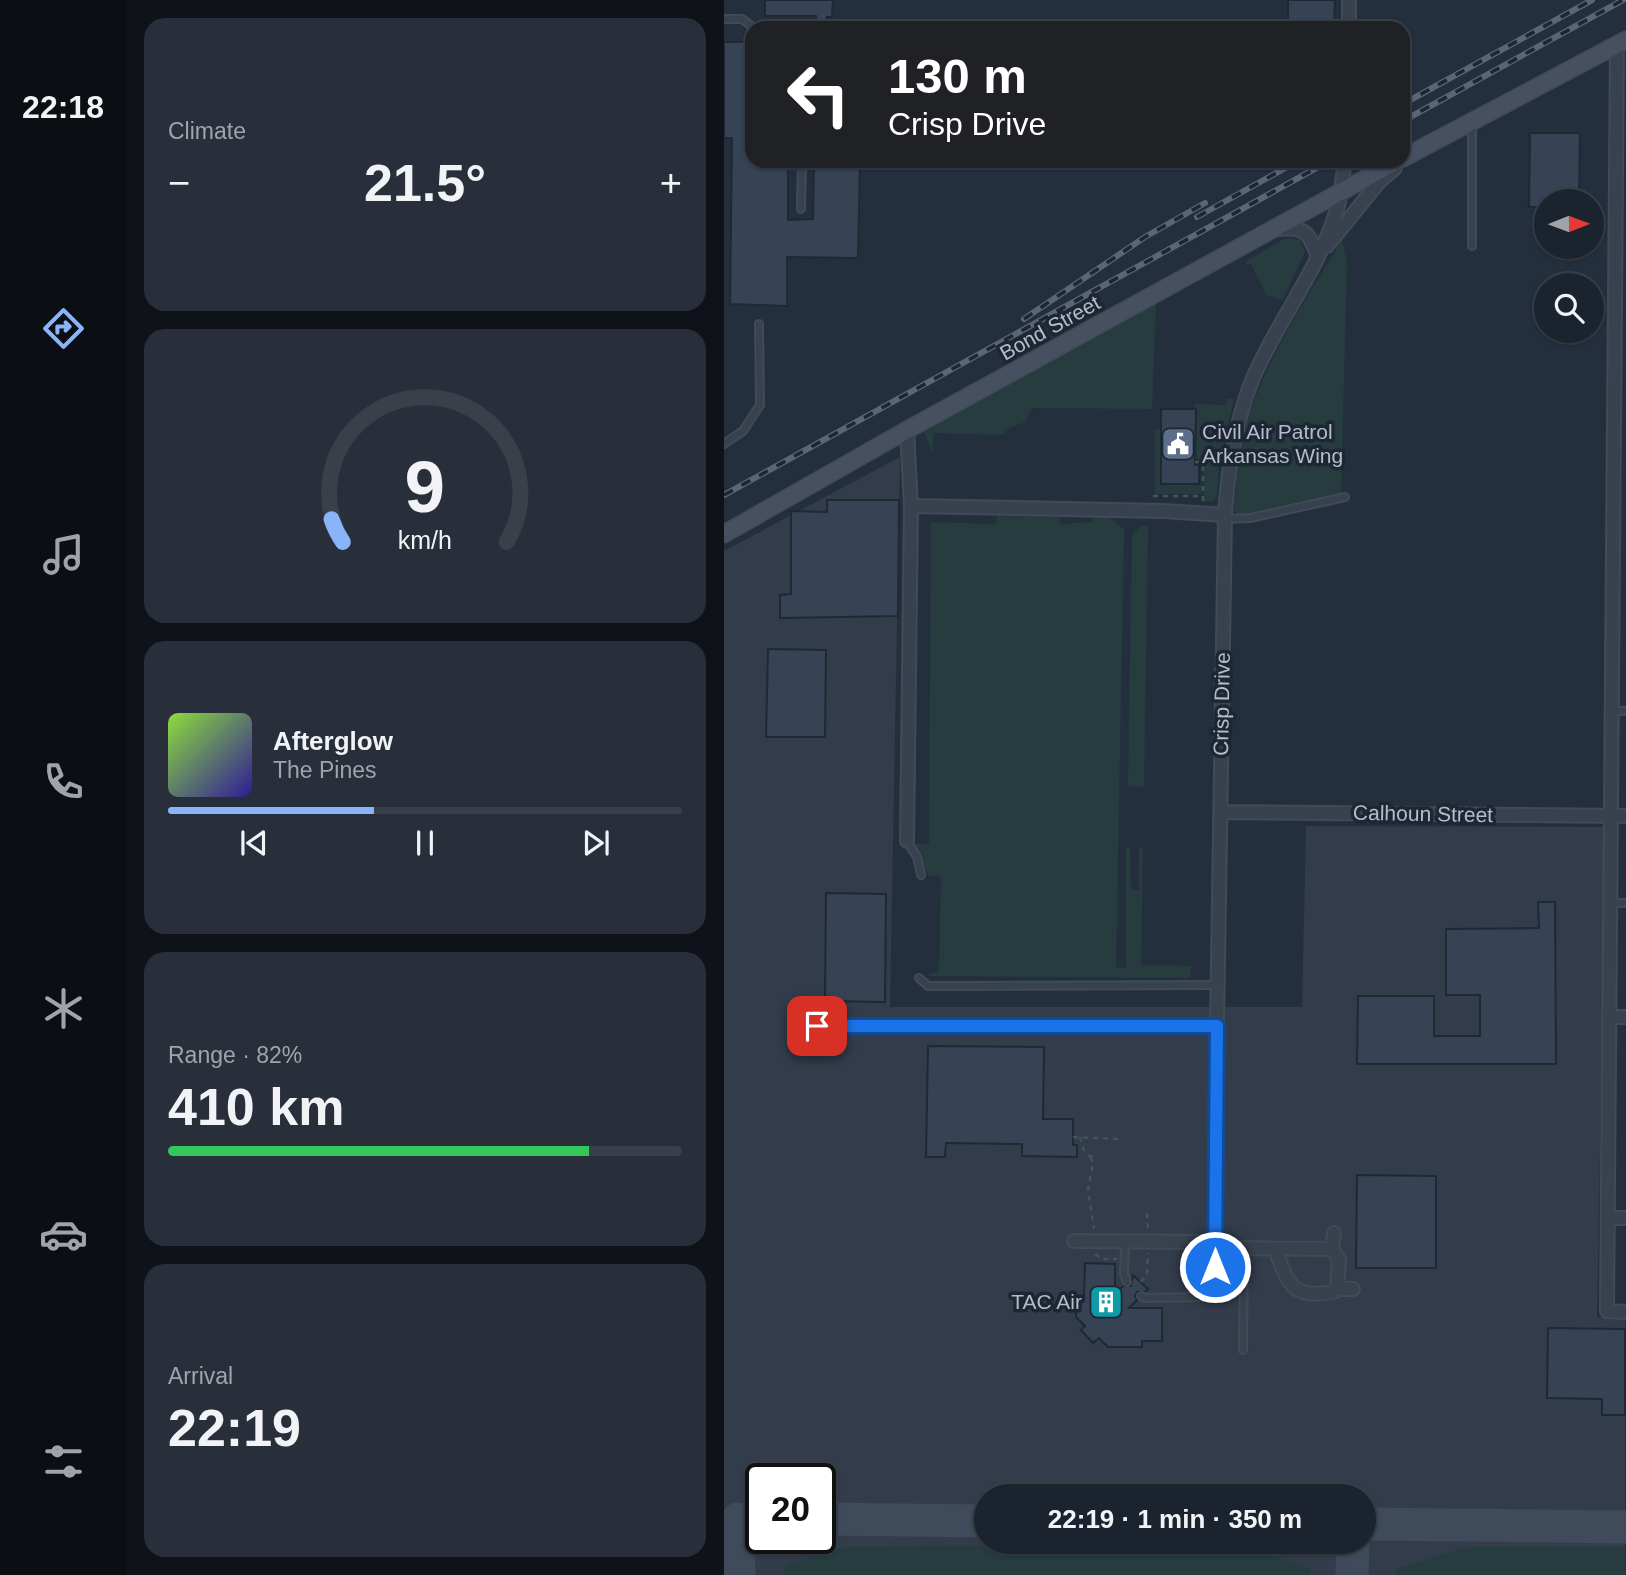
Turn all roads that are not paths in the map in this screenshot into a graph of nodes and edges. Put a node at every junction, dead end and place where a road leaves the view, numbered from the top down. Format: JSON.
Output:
{"nodes":[{"id":1,"x":1349,"y":0,"type":"edge"},
{"id":2,"x":724,"y":19,"type":"edge"},
{"id":3,"x":745,"y":21,"type":"edge"},
{"id":4,"x":1349,"y":21,"type":"edge"},
{"id":5,"x":1621,"y":42,"type":"edge"},
{"id":6,"x":1472,"y":122,"type":"junction"},
{"id":7,"x":1410,"y":153,"type":"edge"},
{"id":8,"x":802,"y":168,"type":"edge"},
{"id":9,"x":1344,"y":168,"type":"edge"},
{"id":10,"x":1385,"y":168,"type":"edge"},
{"id":11,"x":1394,"y":168,"type":"edge"},
{"id":12,"x":1340,"y":193,"type":"junction"},
{"id":13,"x":1620,"y":202,"type":"edge"},
{"id":14,"x":801,"y":209,"type":"dead end"},
{"id":15,"x":1272,"y":229,"type":"junction"},
{"id":16,"x":1472,"y":246,"type":"dead end"},
{"id":17,"x":1318,"y":257,"type":"junction"},
{"id":18,"x":759,"y":324,"type":"dead end"},
{"id":19,"x":1620,"y":404,"type":"edge"},
{"id":20,"x":907,"y":430,"type":"junction"},
{"id":21,"x":724,"y":444,"type":"edge"},
{"id":22,"x":1345,"y":497,"type":"dead end"},
{"id":23,"x":1619,"y":505,"type":"edge"},
{"id":24,"x":911,"y":506,"type":"junction"},
{"id":25,"x":1225,"y":517,"type":"junction"},
{"id":26,"x":724,"y":534,"type":"edge"},
{"id":27,"x":1619,"y":609,"type":"edge"},
{"id":28,"x":1612,"y":711,"type":"junction"},
{"id":29,"x":1625,"y":711,"type":"edge"},
{"id":30,"x":1221,"y":812,"type":"junction"},
{"id":31,"x":1611,"y":816,"type":"junction"},
{"id":32,"x":1625,"y":816,"type":"edge"},
{"id":33,"x":907,"y":841,"type":"joint"},
{"id":34,"x":921,"y":875,"type":"dead end"},
{"id":35,"x":1610,"y":903,"type":"junction"},
{"id":36,"x":1625,"y":903,"type":"edge"},
{"id":37,"x":919,"y":978,"type":"dead end"},
{"id":38,"x":1218,"y":985,"type":"junction"},
{"id":39,"x":1609,"y":1017,"type":"junction"},
{"id":40,"x":1625,"y":1017,"type":"edge"},
{"id":41,"x":817,"y":1026,"type":"dead end"},
{"id":42,"x":1073,"y":1026,"type":"joint"},
{"id":43,"x":1217,"y":1026,"type":"junction"},
{"id":44,"x":1608,"y":1218,"type":"junction"},
{"id":45,"x":1625,"y":1218,"type":"edge"},
{"id":46,"x":1334,"y":1233,"type":"dead end"},
{"id":47,"x":1074,"y":1241,"type":"dead end"},
{"id":48,"x":1125,"y":1242,"type":"junction"},
{"id":49,"x":1215,"y":1245,"type":"junction"},
{"id":50,"x":1244,"y":1248,"type":"junction"},
{"id":51,"x":1275,"y":1249,"type":"junction"},
{"id":52,"x":1332,"y":1249,"type":"junction"},
{"id":53,"x":1126,"y":1282,"type":"dead end"},
{"id":54,"x":1337,"y":1289,"type":"junction"},
{"id":55,"x":1353,"y":1289,"type":"dead end"},
{"id":56,"x":1141,"y":1296,"type":"dead end"},
{"id":57,"x":1625,"y":1311,"type":"edge"},
{"id":58,"x":1243,"y":1350,"type":"dead end"}],
"edges":[{"from":1,"to":4,"type":"street"},
{"from":2,"to":3,"type":"lane"},
{"from":5,"to":6,"type":"street"},
{"from":5,"to":13,"type":"street"},
{"from":6,"to":7,"type":"street"},
{"from":6,"to":16,"type":"lane"},
{"from":8,"to":14,"type":"lane"},
{"from":9,"to":12,"type":"street","name":"Crisp Drive"},
{"from":10,"to":12,"type":"street","name":"Bond Street"},
{"from":11,"to":17,"type":"street","name":"Crisp Drive"},
{"from":12,"to":15,"type":"street","name":"Bond Street"},
{"from":12,"to":17,"type":"street","name":"Crisp Drive"},
{"from":13,"to":19,"type":"street"},
{"from":15,"to":17,"type":"street"},
{"from":15,"to":20,"type":"street","name":"Bond Street"},
{"from":17,"to":25,"type":"street","name":"Crisp Drive"},
{"from":18,"to":21,"type":"lane"},
{"from":19,"to":23,"type":"street"},
{"from":20,"to":24,"type":"street"},
{"from":20,"to":26,"type":"street","name":"Bond Street"},
{"from":22,"to":25,"type":"lane"},
{"from":23,"to":27,"type":"street"},
{"from":24,"to":25,"type":"street"},
{"from":24,"to":33,"type":"street"},
{"from":25,"to":30,"type":"street","name":"Crisp Drive"},
{"from":27,"to":28,"type":"street"},
{"from":28,"to":29,"type":"lane"},
{"from":28,"to":31,"type":"street"},
{"from":30,"to":31,"type":"street","name":"Calhoun Street"},
{"from":30,"to":38,"type":"street","name":"Crisp Drive"},
{"from":31,"to":32,"type":"street","name":"Calhoun Street"},
{"from":31,"to":35,"type":"street"},
{"from":33,"to":34,"type":"lane"},
{"from":35,"to":36,"type":"lane"},
{"from":35,"to":39,"type":"street"},
{"from":37,"to":38,"type":"lane"},
{"from":38,"to":43,"type":"street","name":"Crisp Drive"},
{"from":39,"to":40,"type":"street"},
{"from":39,"to":44,"type":"street"},
{"from":41,"to":42,"type":"lane"},
{"from":42,"to":43,"type":"street"},
{"from":43,"to":49,"type":"street","name":"Crisp Drive"},
{"from":44,"to":45,"type":"street"},
{"from":44,"to":57,"type":"street"},
{"from":46,"to":52,"type":"street"},
{"from":47,"to":48,"type":"street"},
{"from":48,"to":49,"type":"street"},
{"from":48,"to":53,"type":"lane"},
{"from":49,"to":50,"type":"street"},
{"from":49,"to":56,"type":"lane"},
{"from":50,"to":51,"type":"street"},
{"from":50,"to":58,"type":"lane"},
{"from":51,"to":52,"type":"street"},
{"from":51,"to":54,"type":"street"},
{"from":52,"to":54,"type":"street"},
{"from":54,"to":55,"type":"street"}]}
